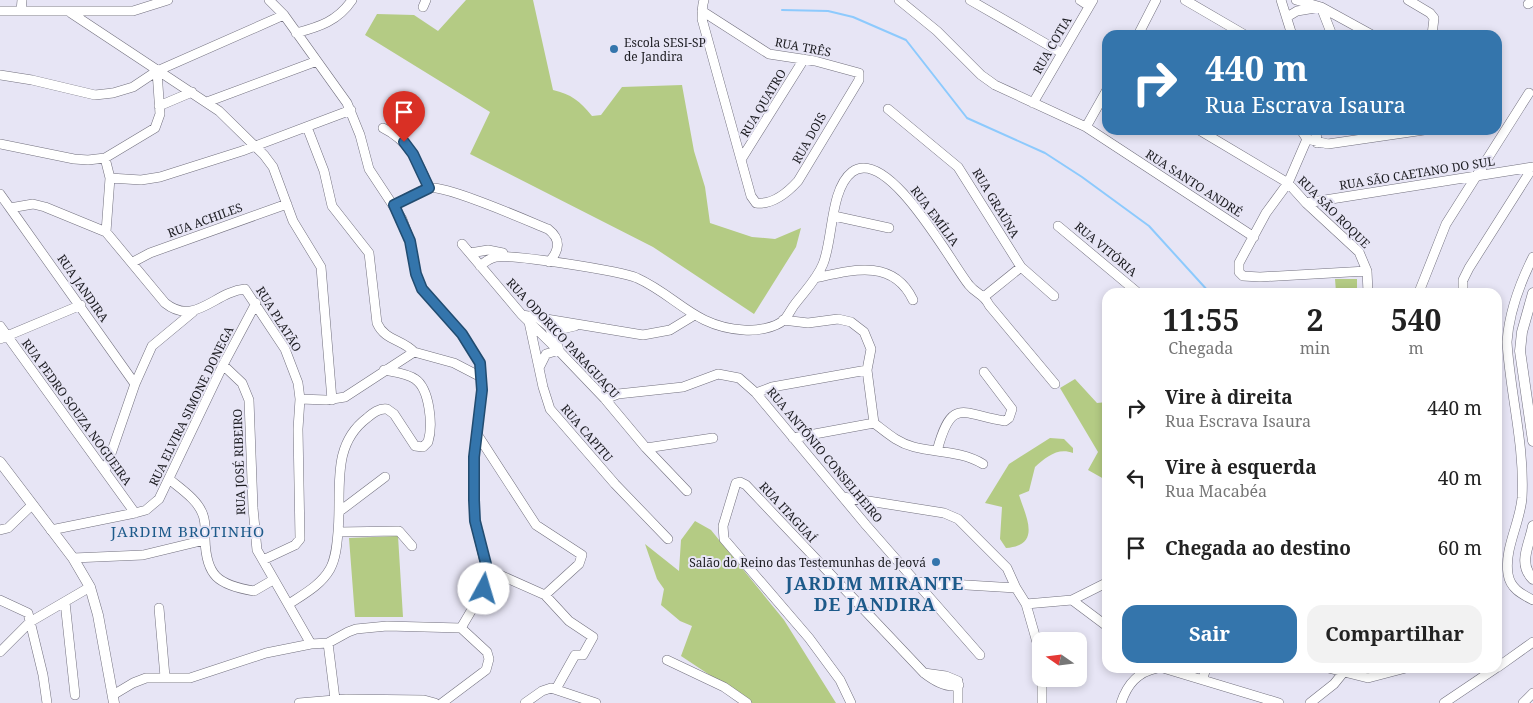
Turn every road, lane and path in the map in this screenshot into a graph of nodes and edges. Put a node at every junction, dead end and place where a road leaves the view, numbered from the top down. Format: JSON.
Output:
{"nodes":[{"id":1,"x":22,"y":0,"type":"edge"},
{"id":2,"x":168,"y":0,"type":"edge"},
{"id":3,"x":269,"y":0,"type":"edge"},
{"id":4,"x":352,"y":0,"type":"edge"},
{"id":5,"x":704,"y":0,"type":"edge"},
{"id":6,"x":899,"y":0,"type":"edge"},
{"id":7,"x":970,"y":0,"type":"edge"},
{"id":8,"x":1080,"y":0,"type":"edge"},
{"id":9,"x":1156,"y":0,"type":"edge"},
{"id":10,"x":1185,"y":0,"type":"edge"},
{"id":11,"x":1281,"y":0,"type":"edge"},
{"id":12,"x":1296,"y":0,"type":"edge"},
{"id":13,"x":1414,"y":2,"type":"edge"},
{"id":14,"x":153,"y":3,"type":"edge"},
{"id":15,"x":1091,"y":3,"type":"edge"},
{"id":16,"x":1323,"y":3,"type":"edge"},
{"id":17,"x":0,"y":11,"type":"edge"},
{"id":18,"x":702,"y":11,"type":"junction"},
{"id":19,"x":21,"y":12,"type":"junction"},
{"id":20,"x":71,"y":13,"type":"junction"},
{"id":21,"x":284,"y":15,"type":"junction"},
{"id":22,"x":1287,"y":18,"type":"junction"},
{"id":23,"x":1142,"y":30,"type":"edge"},
{"id":24,"x":1236,"y":30,"type":"edge"},
{"id":25,"x":1291,"y":30,"type":"edge"},
{"id":26,"x":1331,"y":30,"type":"edge"},
{"id":27,"x":1364,"y":30,"type":"edge"},
{"id":28,"x":1433,"y":30,"type":"edge"},
{"id":29,"x":296,"y":33,"type":"junction"},
{"id":30,"x":1062,"y":53,"type":"junction"},
{"id":31,"x":804,"y":59,"type":"junction"},
{"id":32,"x":317,"y":61,"type":"junction"},
{"id":33,"x":852,"y":70,"type":"joint"},
{"id":34,"x":157,"y":71,"type":"junction"},
{"id":35,"x":0,"y":76,"type":"edge"},
{"id":36,"x":192,"y":92,"type":"junction"},
{"id":37,"x":1529,"y":93,"type":"dead end"},
{"id":38,"x":1102,"y":99,"type":"edge"},
{"id":39,"x":206,"y":102,"type":"junction"},
{"id":40,"x":1033,"y":103,"type":"junction"},
{"id":41,"x":159,"y":106,"type":"junction"},
{"id":42,"x":888,"y":109,"type":"dead end"},
{"id":43,"x":350,"y":110,"type":"junction"},
{"id":44,"x":307,"y":127,"type":"junction"},
{"id":45,"x":1086,"y":127,"type":"junction"},
{"id":46,"x":383,"y":128,"type":"dead end"},
{"id":47,"x":1502,"y":134,"type":"edge"},
{"id":48,"x":1207,"y":135,"type":"edge"},
{"id":49,"x":1304,"y":135,"type":"edge"},
{"id":50,"x":1316,"y":135,"type":"edge"},
{"id":51,"x":1392,"y":135,"type":"edge"},
{"id":52,"x":1502,"y":135,"type":"edge"},
{"id":53,"x":1307,"y":139,"type":"junction"},
{"id":54,"x":1317,"y":143,"type":"junction"},
{"id":55,"x":0,"y":144,"type":"edge"},
{"id":56,"x":256,"y":146,"type":"junction"},
{"id":57,"x":105,"y":158,"type":"junction"},
{"id":58,"x":742,"y":158,"type":"junction"},
{"id":59,"x":1533,"y":167,"type":"edge"},
{"id":60,"x":1475,"y":176,"type":"junction"},
{"id":61,"x":110,"y":178,"type":"junction"},
{"id":62,"x":1288,"y":183,"type":"junction"},
{"id":63,"x":429,"y":188,"type":"junction"},
{"id":64,"x":0,"y":194,"type":"edge"},
{"id":65,"x":287,"y":204,"type":"junction"},
{"id":66,"x":1306,"y":204,"type":"junction"},
{"id":67,"x":394,"y":205,"type":"junction"},
{"id":68,"x":10,"y":208,"type":"junction"},
{"id":69,"x":834,"y":216,"type":"junction"},
{"id":70,"x":1058,"y":226,"type":"dead end"},
{"id":71,"x":888,"y":228,"type":"dead end"},
{"id":72,"x":106,"y":232,"type":"junction"},
{"id":73,"x":1254,"y":237,"type":"junction"},
{"id":74,"x":462,"y":244,"type":"dead end"},
{"id":75,"x":470,"y":253,"type":"junction"},
{"id":76,"x":516,"y":257,"type":"junction"},
{"id":77,"x":1533,"y":257,"type":"edge"},
{"id":78,"x":133,"y":262,"type":"junction"},
{"id":79,"x":549,"y":262,"type":"junction"},
{"id":80,"x":480,"y":266,"type":"junction"},
{"id":81,"x":1021,"y":267,"type":"junction"},
{"id":82,"x":1367,"y":271,"type":"junction"},
{"id":83,"x":816,"y":278,"type":"junction"},
{"id":84,"x":1127,"y":282,"type":"junction"},
{"id":85,"x":1126,"y":288,"type":"edge"},
{"id":86,"x":1133,"y":288,"type":"edge"},
{"id":87,"x":1368,"y":288,"type":"edge"},
{"id":88,"x":1421,"y":288,"type":"edge"},
{"id":89,"x":1463,"y":288,"type":"edge"},
{"id":90,"x":1533,"y":294,"type":"edge"},
{"id":91,"x":985,"y":296,"type":"junction"},
{"id":92,"x":1054,"y":296,"type":"dead end"},
{"id":93,"x":913,"y":300,"type":"dead end"},
{"id":94,"x":256,"y":304,"type":"junction"},
{"id":95,"x":81,"y":305,"type":"junction"},
{"id":96,"x":193,"y":312,"type":"junction"},
{"id":97,"x":693,"y":316,"type":"junction"},
{"id":98,"x":533,"y":319,"type":"junction"},
{"id":99,"x":783,"y":320,"type":"junction"},
{"id":100,"x":0,"y":326,"type":"edge"},
{"id":101,"x":595,"y":326,"type":"junction"},
{"id":102,"x":532,"y":334,"type":"junction"},
{"id":103,"x":3,"y":338,"type":"edge"},
{"id":104,"x":555,"y":348,"type":"junction"},
{"id":105,"x":414,"y":352,"type":"junction"},
{"id":106,"x":223,"y":365,"type":"junction"},
{"id":107,"x":539,"y":368,"type":"junction"},
{"id":108,"x":384,"y":370,"type":"junction"},
{"id":109,"x":867,"y":370,"type":"junction"},
{"id":110,"x":984,"y":372,"type":"dead end"},
{"id":111,"x":481,"y":377,"type":"junction"},
{"id":112,"x":135,"y":384,"type":"junction"},
{"id":113,"x":1055,"y":384,"type":"dead end"},
{"id":114,"x":756,"y":392,"type":"junction"},
{"id":115,"x":300,"y":399,"type":"junction"},
{"id":116,"x":605,"y":399,"type":"junction"},
{"id":117,"x":332,"y":400,"type":"junction"},
{"id":118,"x":874,"y":423,"type":"junction"},
{"id":119,"x":477,"y":434,"type":"junction"},
{"id":120,"x":713,"y":438,"type":"dead end"},
{"id":121,"x":792,"y":438,"type":"junction"},
{"id":122,"x":1533,"y":441,"type":"edge"},
{"id":123,"x":646,"y":448,"type":"junction"},
{"id":124,"x":937,"y":451,"type":"junction"},
{"id":125,"x":0,"y":462,"type":"edge"},
{"id":126,"x":983,"y":464,"type":"dead end"},
{"id":127,"x":105,"y":471,"type":"junction"},
{"id":128,"x":385,"y":477,"type":"dead end"},
{"id":129,"x":169,"y":479,"type":"junction"},
{"id":130,"x":687,"y":491,"type":"dead end"},
{"id":131,"x":843,"y":497,"type":"junction"},
{"id":132,"x":32,"y":505,"type":"junction"},
{"id":133,"x":340,"y":511,"type":"junction"},
{"id":134,"x":135,"y":513,"type":"junction"},
{"id":135,"x":1533,"y":526,"type":"edge"},
{"id":136,"x":0,"y":530,"type":"edge"},
{"id":137,"x":51,"y":530,"type":"junction"},
{"id":138,"x":338,"y":532,"type":"junction"},
{"id":139,"x":668,"y":539,"type":"dead end"},
{"id":140,"x":205,"y":540,"type":"junction"},
{"id":141,"x":412,"y":546,"type":"dead end"},
{"id":142,"x":73,"y":558,"type":"junction"},
{"id":143,"x":263,"y":560,"type":"junction"},
{"id":144,"x":487,"y":572,"type":"junction"},
{"id":145,"x":1533,"y":579,"type":"edge"},
{"id":146,"x":273,"y":580,"type":"junction"},
{"id":147,"x":917,"y":582,"type":"junction"},
{"id":148,"x":1102,"y":585,"type":"edge"},
{"id":149,"x":90,"y":588,"type":"junction"},
{"id":150,"x":1016,"y":588,"type":"junction"},
{"id":151,"x":545,"y":595,"type":"junction"},
{"id":152,"x":0,"y":600,"type":"edge"},
{"id":153,"x":1072,"y":600,"type":"junction"},
{"id":154,"x":1533,"y":600,"type":"edge"},
{"id":155,"x":65,"y":602,"type":"junction"},
{"id":156,"x":289,"y":604,"type":"junction"},
{"id":157,"x":1026,"y":604,"type":"junction"},
{"id":158,"x":159,"y":608,"type":"dead end"},
{"id":159,"x":30,"y":622,"type":"junction"},
{"id":160,"x":1102,"y":622,"type":"edge"},
{"id":161,"x":460,"y":628,"type":"junction"},
{"id":162,"x":1034,"y":632,"type":"edge"},
{"id":163,"x":1533,"y":642,"type":"edge"},
{"id":164,"x":328,"y":643,"type":"junction"},
{"id":165,"x":311,"y":644,"type":"junction"},
{"id":166,"x":0,"y":652,"type":"edge"},
{"id":167,"x":980,"y":655,"type":"dead end"},
{"id":168,"x":667,"y":660,"type":"dead end"},
{"id":169,"x":1502,"y":664,"type":"edge"},
{"id":170,"x":1138,"y":673,"type":"edge"},
{"id":171,"x":1183,"y":673,"type":"edge"},
{"id":172,"x":1204,"y":673,"type":"edge"},
{"id":173,"x":1343,"y":673,"type":"edge"},
{"id":174,"x":1354,"y":673,"type":"edge"},
{"id":175,"x":1385,"y":673,"type":"edge"},
{"id":176,"x":1488,"y":673,"type":"edge"},
{"id":177,"x":166,"y":676,"type":"junction"},
{"id":178,"x":1203,"y":678,"type":"junction"},
{"id":179,"x":1042,"y":688,"type":"edge"},
{"id":180,"x":556,"y":689,"type":"junction"},
{"id":181,"x":1533,"y":693,"type":"edge"},
{"id":182,"x":75,"y":695,"type":"dead end"},
{"id":183,"x":113,"y":699,"type":"edge"},
{"id":184,"x":334,"y":699,"type":"junction"},
{"id":185,"x":47,"y":703,"type":"edge"},
{"id":186,"x":299,"y":703,"type":"edge"},
{"id":187,"x":435,"y":703,"type":"edge"},
{"id":188,"x":442,"y":703,"type":"edge"},
{"id":189,"x":525,"y":703,"type":"edge"},
{"id":190,"x":596,"y":703,"type":"edge"},
{"id":191,"x":747,"y":703,"type":"edge"},
{"id":192,"x":852,"y":703,"type":"edge"},
{"id":193,"x":958,"y":703,"type":"edge"},
{"id":194,"x":1042,"y":703,"type":"edge"},
{"id":195,"x":1121,"y":703,"type":"edge"},
{"id":196,"x":1279,"y":703,"type":"edge"},
{"id":197,"x":1310,"y":703,"type":"edge"},
{"id":198,"x":1444,"y":703,"type":"edge"},
{"id":199,"x":1522,"y":703,"type":"edge"}],
"edges":[{"from":1,"to":19,"type":"street"},
{"from":2,"to":14,"type":"street"},
{"from":3,"to":21,"type":"street"},
{"from":4,"to":29,"type":"street"},
{"from":5,"to":18,"type":"street"},
{"from":6,"to":40,"type":"street","name":"RUA SANTO ANDRÉ"},
{"from":7,"to":30,"type":"street"},
{"from":8,"to":15,"type":"street"},
{"from":9,"to":23,"type":"street"},
{"from":10,"to":24,"type":"street"},
{"from":11,"to":22,"type":"street"},
{"from":12,"to":16,"type":"street"},
{"from":13,"to":28,"type":"street"},
{"from":14,"to":20,"type":"street"},
{"from":15,"to":30,"type":"street","name":"RUA COTIA"},
{"from":16,"to":22,"type":"street"},
{"from":16,"to":26,"type":"street"},
{"from":16,"to":27,"type":"street"},
{"from":17,"to":19,"type":"street"},
{"from":18,"to":31,"type":"street","name":"RUA TRÊS"},
{"from":18,"to":58,"type":"street"},
{"from":19,"to":20,"type":"street"},
{"from":20,"to":34,"type":"street"},
{"from":21,"to":29,"type":"street"},
{"from":21,"to":34,"type":"street"},
{"from":22,"to":25,"type":"street"},
{"from":29,"to":32,"type":"street"},
{"from":30,"to":40,"type":"street","name":"RUA COTIA"},
{"from":31,"to":33,"type":"street","name":"RUA TRÊS"},
{"from":31,"to":58,"type":"street","name":"RUA QUATRO"},
{"from":32,"to":39,"type":"street"},
{"from":32,"to":43,"type":"street"},
{"from":33,"to":58,"type":"street","name":"RUA DOIS"},
{"from":34,"to":35,"type":"street"},
{"from":34,"to":36,"type":"street"},
{"from":34,"to":41,"type":"street"},
{"from":36,"to":39,"type":"street"},
{"from":36,"to":41,"type":"street"},
{"from":37,"to":47,"type":"street"},
{"from":38,"to":45,"type":"street"},
{"from":39,"to":56,"type":"street"},
{"from":40,"to":45,"type":"street","name":"RUA SANTO ANDRÉ"},
{"from":41,"to":57,"type":"street"},
{"from":42,"to":81,"type":"street","name":"RUA GRAÚNA"},
{"from":43,"to":44,"type":"street"},
{"from":43,"to":67,"type":"street"},
{"from":44,"to":56,"type":"street"},
{"from":44,"to":105,"type":"street"},
{"from":45,"to":73,"type":"street","name":"RUA SANTO ANDRÉ"},
{"from":46,"to":63,"type":"street"},
{"from":48,"to":62,"type":"street","name":"RUA SÃO ROQUE"},
{"from":49,"to":53,"type":"street"},
{"from":50,"to":54,"type":"street"},
{"from":51,"to":54,"type":"street"},
{"from":52,"to":60,"type":"street"},
{"from":53,"to":54,"type":"street"},
{"from":53,"to":62,"type":"street"},
{"from":55,"to":57,"type":"street"},
{"from":56,"to":61,"type":"street"},
{"from":56,"to":65,"type":"street"},
{"from":57,"to":61,"type":"street"},
{"from":59,"to":60,"type":"street","name":"RUA SÃO CAETANO DO SUL"},
{"from":59,"to":89,"type":"street"},
{"from":60,"to":66,"type":"street","name":"RUA SÃO CAETANO DO SUL"},
{"from":60,"to":88,"type":"street"},
{"from":61,"to":72,"type":"street"},
{"from":62,"to":66,"type":"street","name":"RUA SÃO ROQUE"},
{"from":62,"to":73,"type":"street"},
{"from":63,"to":67,"type":"street"},
{"from":63,"to":79,"type":"street"},
{"from":64,"to":68,"type":"street"},
{"from":65,"to":78,"type":"street","name":"RUA ACHILES"},
{"from":65,"to":117,"type":"street"},
{"from":66,"to":82,"type":"street","name":"RUA SÃO ROQUE"},
{"from":67,"to":111,"type":"street"},
{"from":68,"to":72,"type":"street"},
{"from":68,"to":95,"type":"street","name":"RUA JANDIRA"},
{"from":69,"to":71,"type":"street"},
{"from":69,"to":83,"type":"street","name":"RUA EMÍLIA"},
{"from":69,"to":91,"type":"street","name":"RUA EMÍLIA"},
{"from":70,"to":84,"type":"street","name":"RUA VITÓRIA"},
{"from":72,"to":78,"type":"street"},
{"from":73,"to":82,"type":"street"},
{"from":74,"to":75,"type":"street","name":"RUA ODORICO PARAGUAÇU"},
{"from":75,"to":76,"type":"street"},
{"from":75,"to":80,"type":"street","name":"RUA ODORICO PARAGUAÇU"},
{"from":76,"to":79,"type":"street"},
{"from":76,"to":80,"type":"street"},
{"from":77,"to":154,"type":"street"},
{"from":78,"to":96,"type":"street"},
{"from":79,"to":97,"type":"street"},
{"from":80,"to":98,"type":"street","name":"RUA ODORICO PARAGUAÇU"},
{"from":81,"to":91,"type":"street"},
{"from":81,"to":92,"type":"street","name":"RUA GRAÚNA"},
{"from":82,"to":87,"type":"street"},
{"from":83,"to":93,"type":"street"},
{"from":83,"to":99,"type":"street","name":"RUA EMÍLIA"},
{"from":84,"to":85,"type":"street"},
{"from":84,"to":86,"type":"street","name":"RUA VITÓRIA"},
{"from":90,"to":122,"type":"main road"},
{"from":91,"to":113,"type":"street","name":"RUA EMÍLIA"},
{"from":94,"to":96,"type":"street","name":"RUA PLATÃO"},
{"from":94,"to":106,"type":"street","name":"RUA ELVIRA SIMONE DONEGA"},
{"from":94,"to":115,"type":"street","name":"RUA PLATÃO"},
{"from":95,"to":103,"type":"street"},
{"from":95,"to":112,"type":"street","name":"RUA JANDIRA"},
{"from":96,"to":112,"type":"street","name":"RUA PLATÃO"},
{"from":97,"to":99,"type":"street"},
{"from":97,"to":101,"type":"street"},
{"from":98,"to":101,"type":"street"},
{"from":98,"to":102,"type":"street","name":"RUA CAPITU"},
{"from":98,"to":104,"type":"street","name":"RUA ODORICO PARAGUAÇU"},
{"from":99,"to":109,"type":"street"},
{"from":100,"to":103,"type":"street","name":"RUA PEDRO SOUZA NOGUEIRA"},
{"from":101,"to":104,"type":"street"},
{"from":102,"to":104,"type":"street"},
{"from":102,"to":107,"type":"street","name":"RUA CAPITU"},
{"from":103,"to":127,"type":"street","name":"RUA PEDRO SOUZA NOGUEIRA"},
{"from":104,"to":107,"type":"street"},
{"from":104,"to":116,"type":"street","name":"RUA ODORICO PARAGUAÇU"},
{"from":105,"to":108,"type":"street"},
{"from":105,"to":111,"type":"street"},
{"from":106,"to":129,"type":"street","name":"RUA ELVIRA SIMONE DONEGA"},
{"from":106,"to":143,"type":"street","name":"RUA JOSÉ RIBEIRO"},
{"from":107,"to":139,"type":"street","name":"RUA CAPITU"},
{"from":108,"to":117,"type":"street"},
{"from":108,"to":133,"type":"street"},
{"from":109,"to":114,"type":"street"},
{"from":109,"to":118,"type":"street"},
{"from":110,"to":124,"type":"street"},
{"from":111,"to":119,"type":"street"},
{"from":112,"to":127,"type":"street","name":"RUA PLATÃO"},
{"from":114,"to":116,"type":"street","name":"RUA ANTÔNIO CONSELHEIRO"},
{"from":114,"to":121,"type":"street","name":"RUA ANTÔNIO CONSELHEIRO"},
{"from":115,"to":117,"type":"street"},
{"from":115,"to":143,"type":"street","name":"RUA PLATÃO"},
{"from":116,"to":123,"type":"street","name":"RUA ODORICO PARAGUAÇU"},
{"from":118,"to":121,"type":"street"},
{"from":118,"to":124,"type":"street"},
{"from":119,"to":144,"type":"street"},
{"from":119,"to":151,"type":"street"},
{"from":120,"to":123,"type":"street"},
{"from":121,"to":131,"type":"street","name":"RUA ANTÔNIO CONSELHEIRO"},
{"from":123,"to":130,"type":"street","name":"RUA ODORICO PARAGUAÇU"},
{"from":124,"to":126,"type":"street"},
{"from":125,"to":132,"type":"main road"},
{"from":127,"to":134,"type":"street","name":"RUA PEDRO SOUZA NOGUEIRA"},
{"from":128,"to":133,"type":"street"},
{"from":129,"to":134,"type":"street","name":"RUA ELVIRA SIMONE DONEGA"},
{"from":129,"to":140,"type":"street"},
{"from":131,"to":147,"type":"street","name":"RUA ANTÔNIO CONSELHEIRO"},
{"from":131,"to":150,"type":"street"},
{"from":132,"to":136,"type":"street"},
{"from":132,"to":137,"type":"main road"},
{"from":133,"to":138,"type":"street"},
{"from":134,"to":137,"type":"street","name":"RUA ELVIRA SIMONE DONEGA"},
{"from":135,"to":145,"type":"main road"},
{"from":137,"to":142,"type":"main road"},
{"from":138,"to":141,"type":"street"},
{"from":138,"to":156,"type":"street"},
{"from":140,"to":142,"type":"street"},
{"from":140,"to":146,"type":"street"},
{"from":142,"to":149,"type":"main road"},
{"from":143,"to":146,"type":"street","name":"RUA JOSÉ RIBEIRO"},
{"from":144,"to":151,"type":"street"},
{"from":144,"to":161,"type":"street"},
{"from":146,"to":156,"type":"street","name":"RUA JOSÉ RIBEIRO"},
{"from":147,"to":150,"type":"street"},
{"from":147,"to":167,"type":"street","name":"RUA ANTÔNIO CONSELHEIRO"},
{"from":148,"to":153,"type":"street"},
{"from":149,"to":155,"type":"street"},
{"from":149,"to":183,"type":"main road"},
{"from":150,"to":157,"type":"street"},
{"from":151,"to":180,"type":"street"},
{"from":152,"to":159,"type":"street"},
{"from":153,"to":157,"type":"street"},
{"from":153,"to":160,"type":"street"},
{"from":155,"to":159,"type":"street"},
{"from":155,"to":182,"type":"street"},
{"from":156,"to":165,"type":"street","name":"RUA JOSÉ RIBEIRO"},
{"from":157,"to":162,"type":"street"},
{"from":158,"to":177,"type":"street"},
{"from":159,"to":166,"type":"street"},
{"from":159,"to":185,"type":"street"},
{"from":161,"to":164,"type":"street"},
{"from":161,"to":188,"type":"street"},
{"from":163,"to":169,"type":"street"},
{"from":164,"to":165,"type":"street"},
{"from":164,"to":184,"type":"street"},
{"from":165,"to":177,"type":"street"},
{"from":168,"to":191,"type":"street"},
{"from":170,"to":195,"type":"street"},
{"from":171,"to":178,"type":"street"},
{"from":172,"to":178,"type":"street"},
{"from":173,"to":197,"type":"street"},
{"from":174,"to":175,"type":"street"},
{"from":176,"to":198,"type":"street"},
{"from":177,"to":183,"type":"street"},
{"from":178,"to":196,"type":"street"},
{"from":179,"to":194,"type":"street"},
{"from":180,"to":189,"type":"street"},
{"from":180,"to":190,"type":"street"},
{"from":181,"to":199,"type":"street"},
{"from":184,"to":186,"type":"street"},
{"from":184,"to":187,"type":"street"},
{"from":192,"to":193,"type":"street","name":"RUA ITAGUAÍ"}]}
